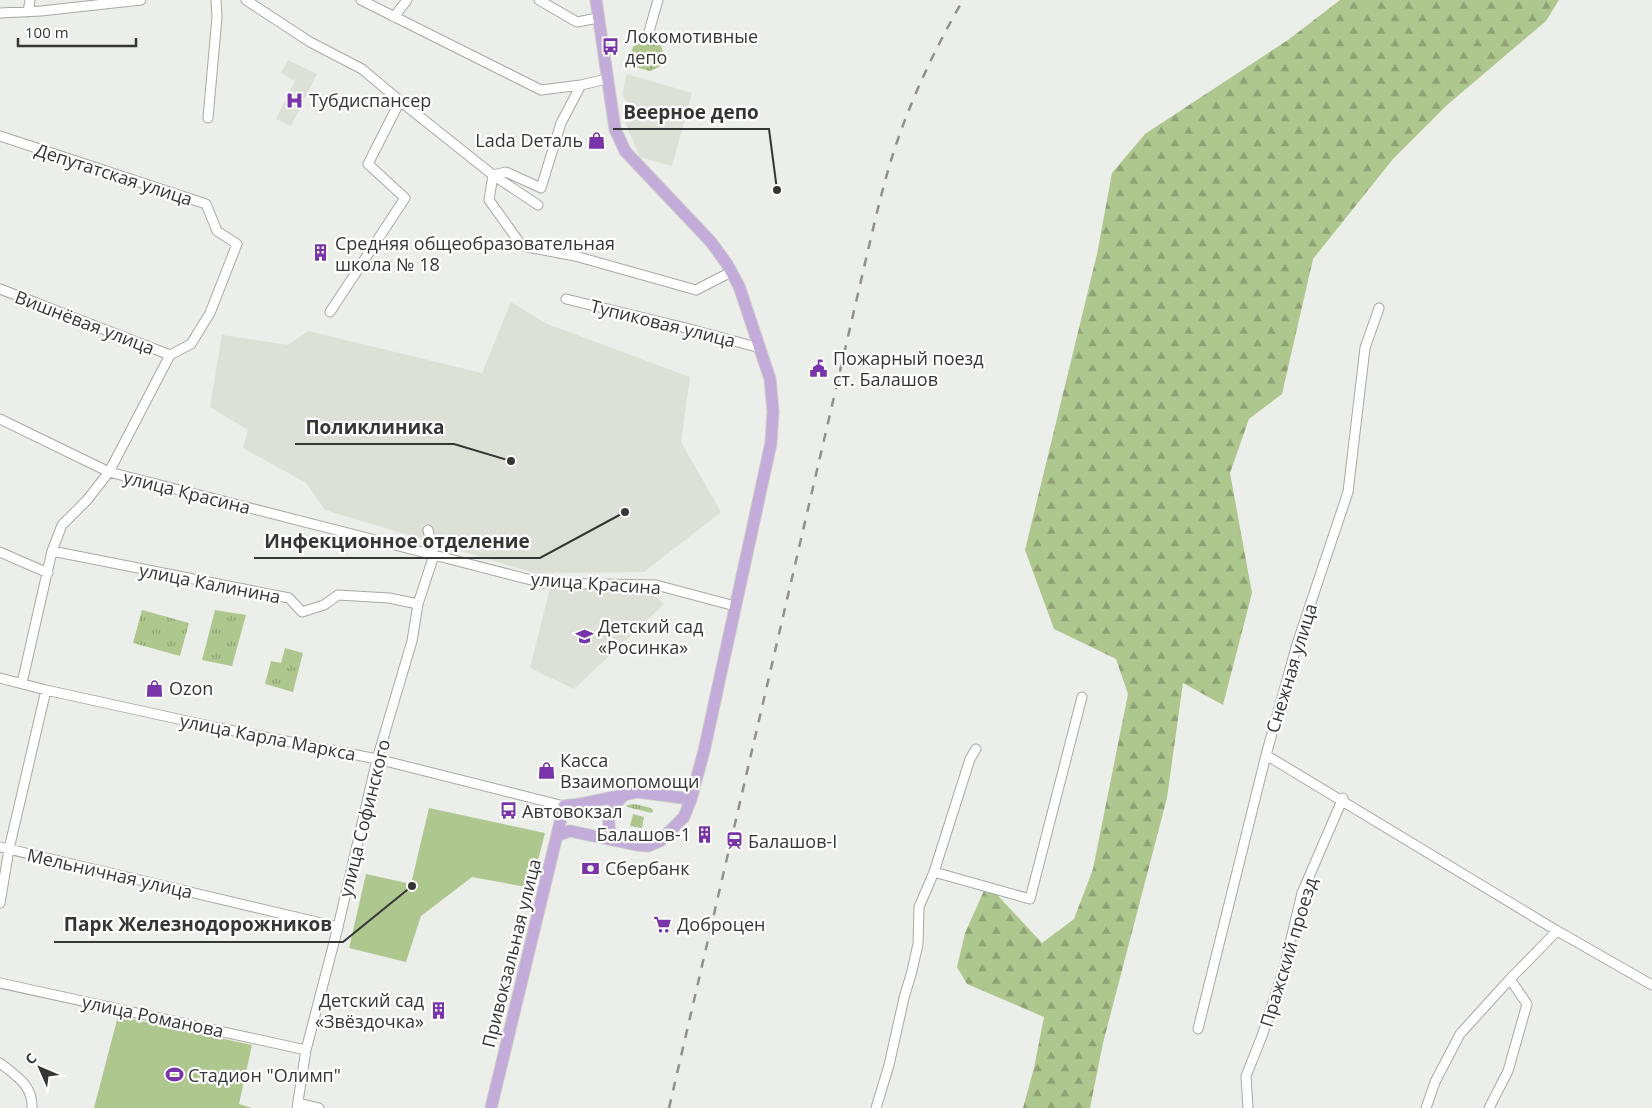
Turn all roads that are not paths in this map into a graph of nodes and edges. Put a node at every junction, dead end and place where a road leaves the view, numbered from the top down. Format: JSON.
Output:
{"nodes":[{"id":1,"x":30,"y":0,"type":"edge"},
{"id":2,"x":141,"y":0,"type":"edge"},
{"id":3,"x":216,"y":0,"type":"edge"},
{"id":4,"x":246,"y":0,"type":"edge"},
{"id":5,"x":361,"y":0,"type":"edge"},
{"id":6,"x":407,"y":0,"type":"edge"},
{"id":7,"x":539,"y":0,"type":"edge"},
{"id":8,"x":596,"y":0,"type":"edge"},
{"id":9,"x":658,"y":0,"type":"edge"},
{"id":10,"x":105,"y":2,"type":"edge"},
{"id":11,"x":28,"y":12,"type":"junction"},
{"id":12,"x":0,"y":13,"type":"edge"},
{"id":13,"x":394,"y":16,"type":"junction"},
{"id":14,"x":598,"y":18,"type":"junction"},
{"id":15,"x":648,"y":34,"type":"dead end"},
{"id":16,"x":607,"y":79,"type":"junction"},
{"id":17,"x":581,"y":85,"type":"junction"},
{"id":18,"x":400,"y":102,"type":"junction"},
{"id":19,"x":208,"y":118,"type":"dead end"},
{"id":20,"x":0,"y":136,"type":"edge"},
{"id":21,"x":493,"y":175,"type":"junction"},
{"id":22,"x":538,"y":205,"type":"dead end"},
{"id":23,"x":731,"y":272,"type":"junction"},
{"id":24,"x":0,"y":289,"type":"edge"},
{"id":25,"x":566,"y":299,"type":"dead end"},
{"id":26,"x":1379,"y":308,"type":"dead end"},
{"id":27,"x":330,"y":312,"type":"dead end"},
{"id":28,"x":760,"y":348,"type":"junction"},
{"id":29,"x":170,"y":355,"type":"junction"},
{"id":30,"x":0,"y":419,"type":"edge"},
{"id":31,"x":109,"y":472,"type":"junction"},
{"id":32,"x":428,"y":530,"type":"dead end"},
{"id":33,"x":52,"y":551,"type":"junction"},
{"id":34,"x":0,"y":552,"type":"edge"},
{"id":35,"x":434,"y":556,"type":"junction"},
{"id":36,"x":48,"y":573,"type":"junction"},
{"id":37,"x":418,"y":604,"type":"junction"},
{"id":38,"x":736,"y":606,"type":"junction"},
{"id":39,"x":0,"y":678,"type":"edge"},
{"id":40,"x":22,"y":683,"type":"junction"},
{"id":41,"x":46,"y":690,"type":"junction"},
{"id":42,"x":1082,"y":697,"type":"dead end"},
{"id":43,"x":976,"y":749,"type":"dead end"},
{"id":44,"x":1266,"y":755,"type":"junction"},
{"id":45,"x":377,"y":759,"type":"junction"},
{"id":46,"x":624,"y":795,"type":"junction"},
{"id":47,"x":691,"y":799,"type":"junction"},
{"id":48,"x":1342,"y":800,"type":"junction"},
{"id":49,"x":564,"y":806,"type":"junction"},
{"id":50,"x":558,"y":835,"type":"junction"},
{"id":51,"x":612,"y":839,"type":"junction"},
{"id":52,"x":5,"y":848,"type":"edge"},
{"id":53,"x":934,"y":872,"type":"junction"},
{"id":54,"x":0,"y":903,"type":"edge"},
{"id":55,"x":338,"y":927,"type":"junction"},
{"id":56,"x":1557,"y":931,"type":"junction"},
{"id":57,"x":1510,"y":979,"type":"junction"},
{"id":58,"x":0,"y":983,"type":"edge"},
{"id":59,"x":1652,"y":985,"type":"edge"},
{"id":60,"x":1198,"y":1029,"type":"dead end"},
{"id":61,"x":306,"y":1050,"type":"junction"},
{"id":62,"x":0,"y":1063,"type":"edge"},
{"id":63,"x":298,"y":1105,"type":"edge"},
{"id":64,"x":32,"y":1108,"type":"edge"},
{"id":65,"x":319,"y":1108,"type":"edge"},
{"id":66,"x":491,"y":1108,"type":"edge"},
{"id":67,"x":876,"y":1108,"type":"edge"},
{"id":68,"x":1248,"y":1108,"type":"edge"},
{"id":69,"x":1426,"y":1108,"type":"edge"},
{"id":70,"x":1490,"y":1108,"type":"edge"}],
"edges":[{"from":1,"to":11,"type":"street"},
{"from":2,"to":10,"type":"street"},
{"from":3,"to":19,"type":"street"},
{"from":4,"to":18,"type":"street"},
{"from":5,"to":13,"type":"street"},
{"from":6,"to":13,"type":"street"},
{"from":7,"to":14,"type":"street"},
{"from":8,"to":14,"type":"main road"},
{"from":9,"to":15,"type":"street"},
{"from":10,"to":11,"type":"street"},
{"from":11,"to":12,"type":"street"},
{"from":13,"to":17,"type":"street"},
{"from":14,"to":16,"type":"main road"},
{"from":16,"to":17,"type":"street"},
{"from":16,"to":23,"type":"main road"},
{"from":17,"to":21,"type":"street"},
{"from":18,"to":21,"type":"street"},
{"from":18,"to":27,"type":"street"},
{"from":20,"to":29,"type":"street","name":"Депутатская улица"},
{"from":21,"to":22,"type":"street"},
{"from":21,"to":23,"type":"street"},
{"from":23,"to":28,"type":"main road"},
{"from":24,"to":29,"type":"street","name":"Вишнёвая улица"},
{"from":25,"to":28,"type":"street","name":"Тупиковая улица"},
{"from":26,"to":44,"type":"street","name":"Снежная улица"},
{"from":28,"to":38,"type":"main road"},
{"from":29,"to":31,"type":"street"},
{"from":30,"to":31,"type":"street","name":"улица Красина"},
{"from":31,"to":33,"type":"street"},
{"from":31,"to":35,"type":"street","name":"улица Красина"},
{"from":32,"to":35,"type":"street"},
{"from":33,"to":36,"type":"street"},
{"from":33,"to":37,"type":"street","name":"улица Калинина"},
{"from":34,"to":36,"type":"street"},
{"from":35,"to":37,"type":"street","name":"улица Софинского"},
{"from":35,"to":38,"type":"street","name":"улица Красина"},
{"from":36,"to":40,"type":"street"},
{"from":37,"to":45,"type":"street","name":"улица Софинского"},
{"from":38,"to":47,"type":"main road"},
{"from":39,"to":40,"type":"street","name":"улица Карла Маркса"},
{"from":40,"to":41,"type":"street","name":"улица Карла Маркса"},
{"from":41,"to":45,"type":"street","name":"улица Карла Маркса"},
{"from":41,"to":52,"type":"street"},
{"from":42,"to":53,"type":"street"},
{"from":43,"to":53,"type":"street"},
{"from":44,"to":48,"type":"street"},
{"from":44,"to":60,"type":"street","name":"Снежная улица"},
{"from":45,"to":49,"type":"street","name":"улица Карла Маркса"},
{"from":45,"to":55,"type":"street","name":"улица Софинского"},
{"from":46,"to":47,"type":"main road"},
{"from":46,"to":49,"type":"main road"},
{"from":46,"to":51,"type":"main road"},
{"from":47,"to":51,"type":"main road"},
{"from":48,"to":56,"type":"street"},
{"from":48,"to":68,"type":"street","name":"Пражский проезд"},
{"from":49,"to":50,"type":"main road","name":"Привокзальная улица"},
{"from":50,"to":51,"type":"main road"},
{"from":50,"to":66,"type":"main road","name":"Привокзальная улица"},
{"from":52,"to":54,"type":"street"},
{"from":52,"to":55,"type":"street","name":"Мельничная улица"},
{"from":53,"to":67,"type":"street"},
{"from":55,"to":61,"type":"street","name":"улица Софинского"},
{"from":56,"to":57,"type":"street"},
{"from":56,"to":59,"type":"street"},
{"from":57,"to":69,"type":"street"},
{"from":57,"to":70,"type":"street"},
{"from":58,"to":61,"type":"street","name":"улица Романова"},
{"from":61,"to":63,"type":"street","name":"улица Софинского"},
{"from":62,"to":64,"type":"street"},
{"from":63,"to":65,"type":"street"}]}
